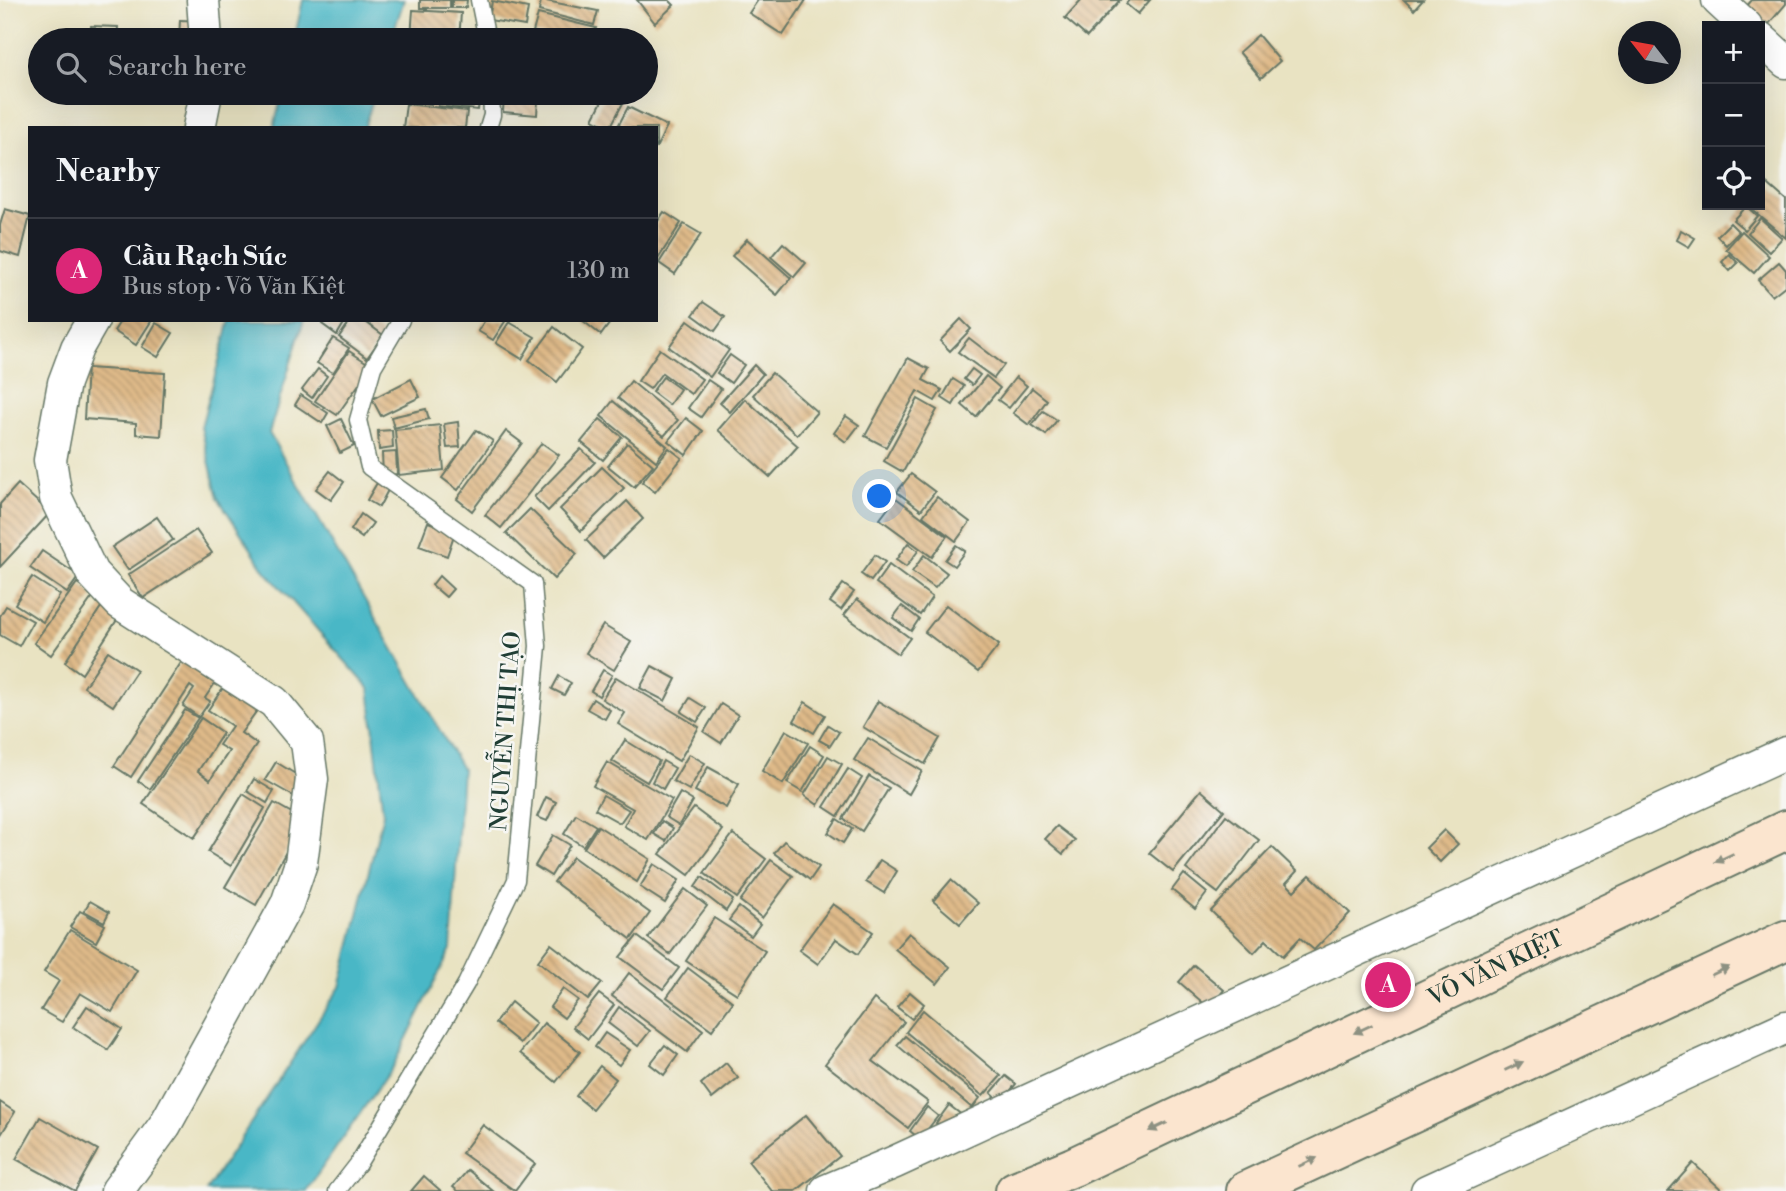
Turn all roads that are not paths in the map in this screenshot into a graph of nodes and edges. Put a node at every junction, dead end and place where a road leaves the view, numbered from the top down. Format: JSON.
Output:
{"nodes":[{"id":1,"x":204,"y":0,"type":"edge"},
{"id":2,"x":479,"y":0,"type":"edge"},
{"id":3,"x":1718,"y":0,"type":"edge"},
{"id":4,"x":1741,"y":21,"type":"edge"},
{"id":5,"x":205,"y":28,"type":"edge"},
{"id":6,"x":485,"y":28,"type":"edge"},
{"id":7,"x":1765,"y":43,"type":"edge"},
{"id":8,"x":1786,"y":62,"type":"edge"},
{"id":9,"x":204,"y":105,"type":"edge"},
{"id":10,"x":492,"y":105,"type":"edge"},
{"id":11,"x":199,"y":126,"type":"edge"},
{"id":12,"x":489,"y":126,"type":"edge"},
{"id":13,"x":92,"y":322,"type":"edge"},
{"id":14,"x":400,"y":322,"type":"edge"},
{"id":15,"x":1786,"y":753,"type":"edge"},
{"id":16,"x":1786,"y":830,"type":"edge"},
{"id":17,"x":1786,"y":940,"type":"edge"},
{"id":18,"x":1786,"y":1027,"type":"edge"},
{"id":19,"x":117,"y":1191,"type":"edge"},
{"id":20,"x":337,"y":1191,"type":"edge"},
{"id":21,"x":825,"y":1191,"type":"edge"},
{"id":22,"x":1015,"y":1191,"type":"edge"},
{"id":23,"x":1246,"y":1191,"type":"edge"},
{"id":24,"x":1427,"y":1191,"type":"edge"}],
"edges":[{"from":1,"to":5,"type":"street"},
{"from":2,"to":6,"type":"lane"},
{"from":3,"to":4,"type":"street"},
{"from":7,"to":8,"type":"street"},
{"from":9,"to":11,"type":"street"},
{"from":10,"to":12,"type":"lane"},
{"from":13,"to":19,"type":"street"},
{"from":14,"to":20,"type":"lane","name":"NGUYỄN THỊ TẠO"},
{"from":15,"to":21,"type":"street"},
{"from":16,"to":22,"type":"main road","name":"VÕ VĂN KIỆT","one_way":true},
{"from":23,"to":17,"type":"main road","one_way":true},
{"from":18,"to":24,"type":"street"}]}
